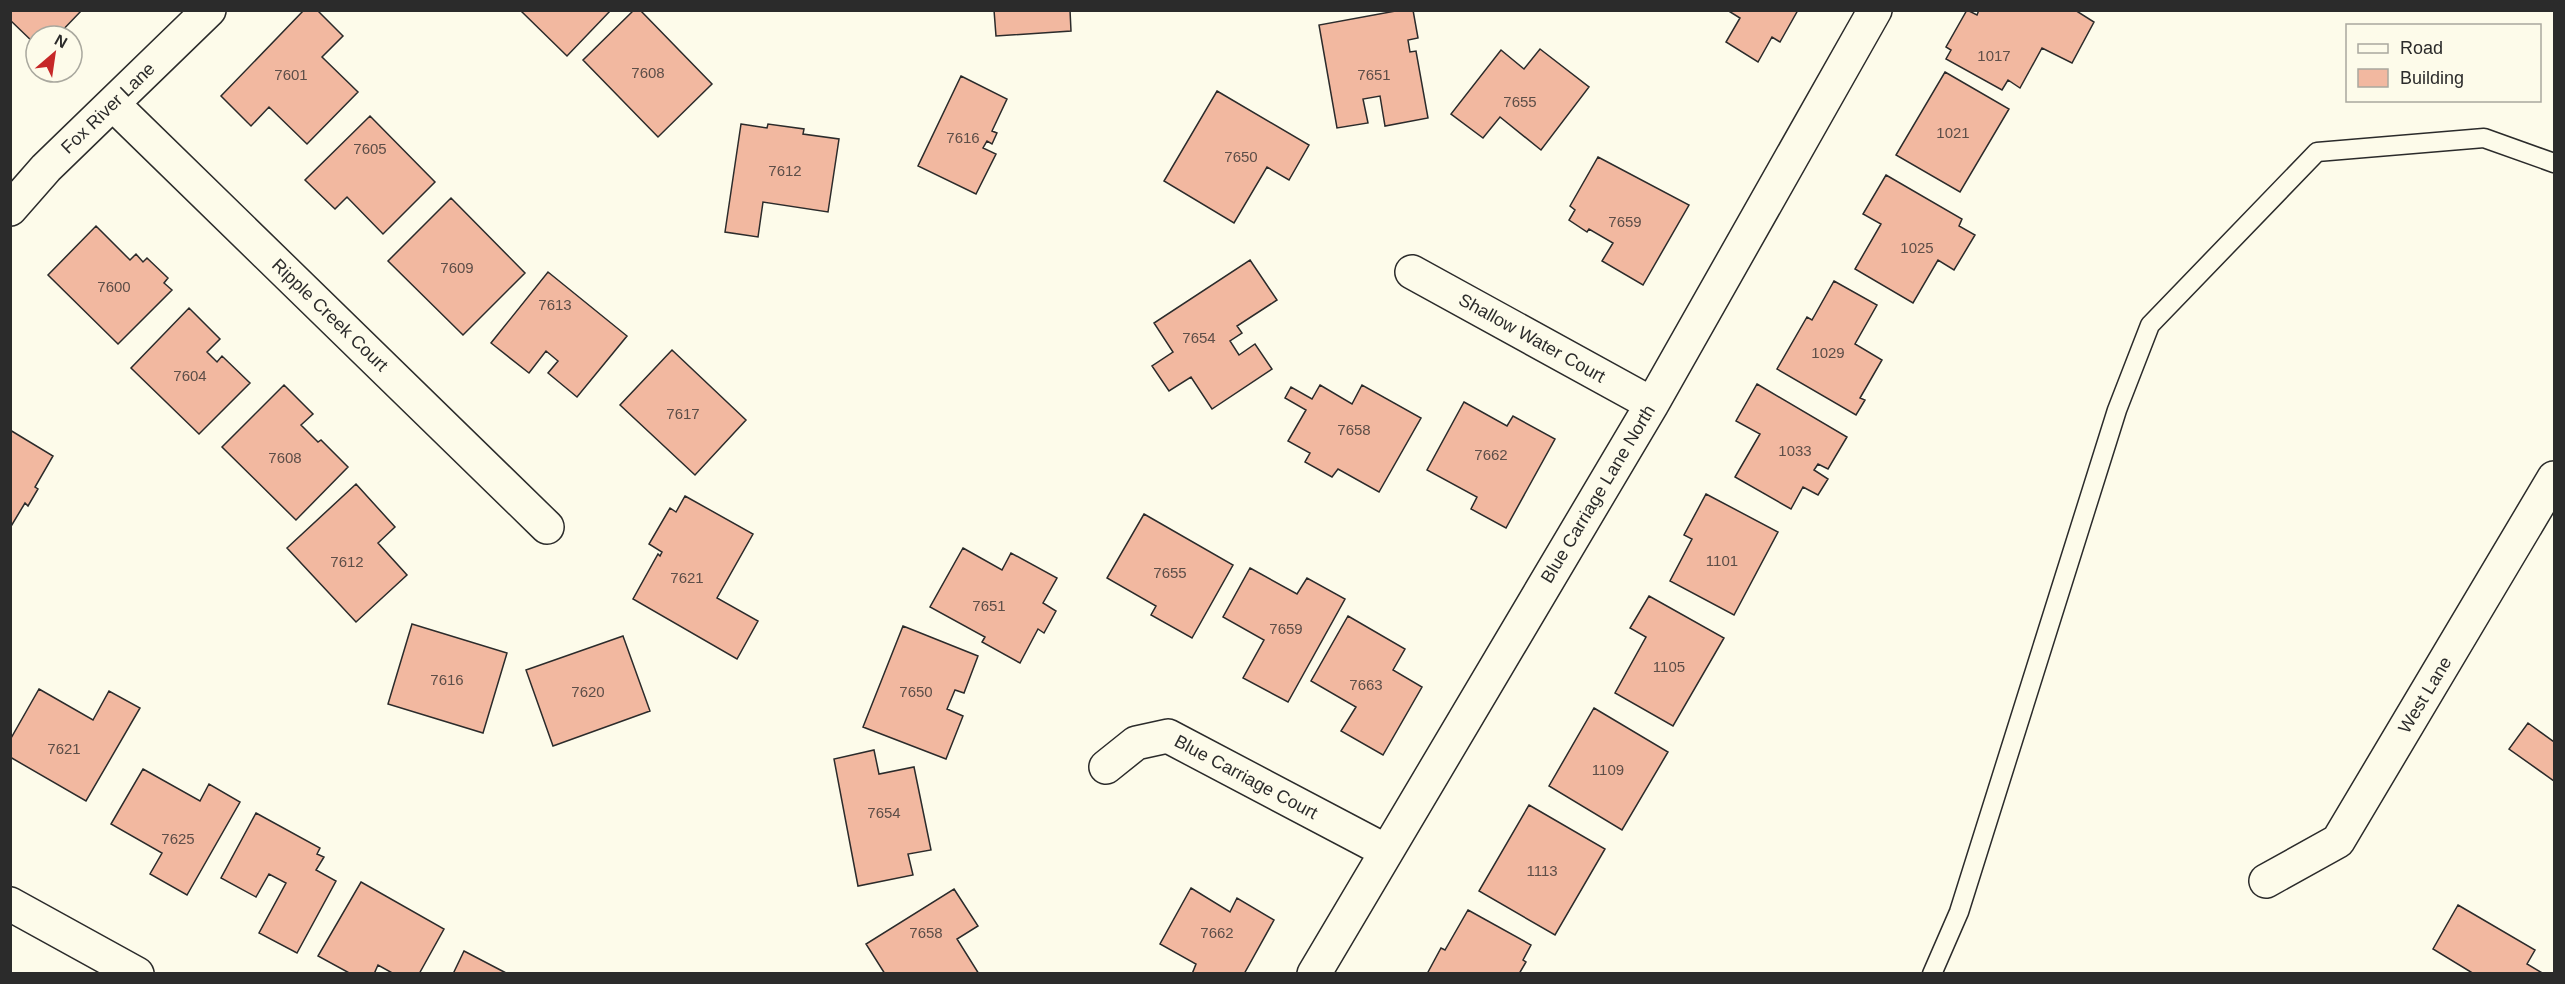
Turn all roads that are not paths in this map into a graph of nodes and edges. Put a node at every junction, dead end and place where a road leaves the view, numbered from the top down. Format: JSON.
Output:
{"nodes":[{"id":1,"x":209,"y":10,"type":"edge"},
{"id":2,"x":1875,"y":10,"type":"edge"},
{"id":3,"x":113,"y":104,"type":"junction"},
{"id":4,"x":2554,"y":163,"type":"edge"},
{"id":5,"x":10,"y":209,"type":"edge"},
{"id":6,"x":1412,"y":272,"type":"dead end"},
{"id":7,"x":1653,"y":404,"type":"junction"},
{"id":8,"x":2554,"y":478,"type":"edge"},
{"id":9,"x":547,"y":527,"type":"dead end"},
{"id":10,"x":1106,"y":767,"type":"dead end"},
{"id":11,"x":1386,"y":851,"type":"junction"},
{"id":12,"x":2266,"y":881,"type":"dead end"},
{"id":13,"x":10,"y":904,"type":"edge"},
{"id":14,"x":137,"y":974,"type":"edge"},
{"id":15,"x":1314,"y":974,"type":"edge"},
{"id":16,"x":1932,"y":974,"type":"edge"}],
"edges":[{"from":1,"to":3,"type":"street","name":"Fox River Lane"},
{"from":2,"to":7,"type":"street","name":"Blue Carriage Lane North"},
{"from":3,"to":5,"type":"street","name":"Fox River Lane"},
{"from":3,"to":9,"type":"street","name":"Ripple Creek Court"},
{"from":4,"to":16,"type":"lane"},
{"from":6,"to":7,"type":"street","name":"Shallow Water Court"},
{"from":7,"to":11,"type":"street","name":"Blue Carriage Lane North"},
{"from":8,"to":12,"type":"street","name":"West Lane"},
{"from":10,"to":11,"type":"street","name":"Blue Carriage Court"},
{"from":11,"to":15,"type":"street","name":"Blue Carriage Lane North"},
{"from":13,"to":14,"type":"street"}]}
